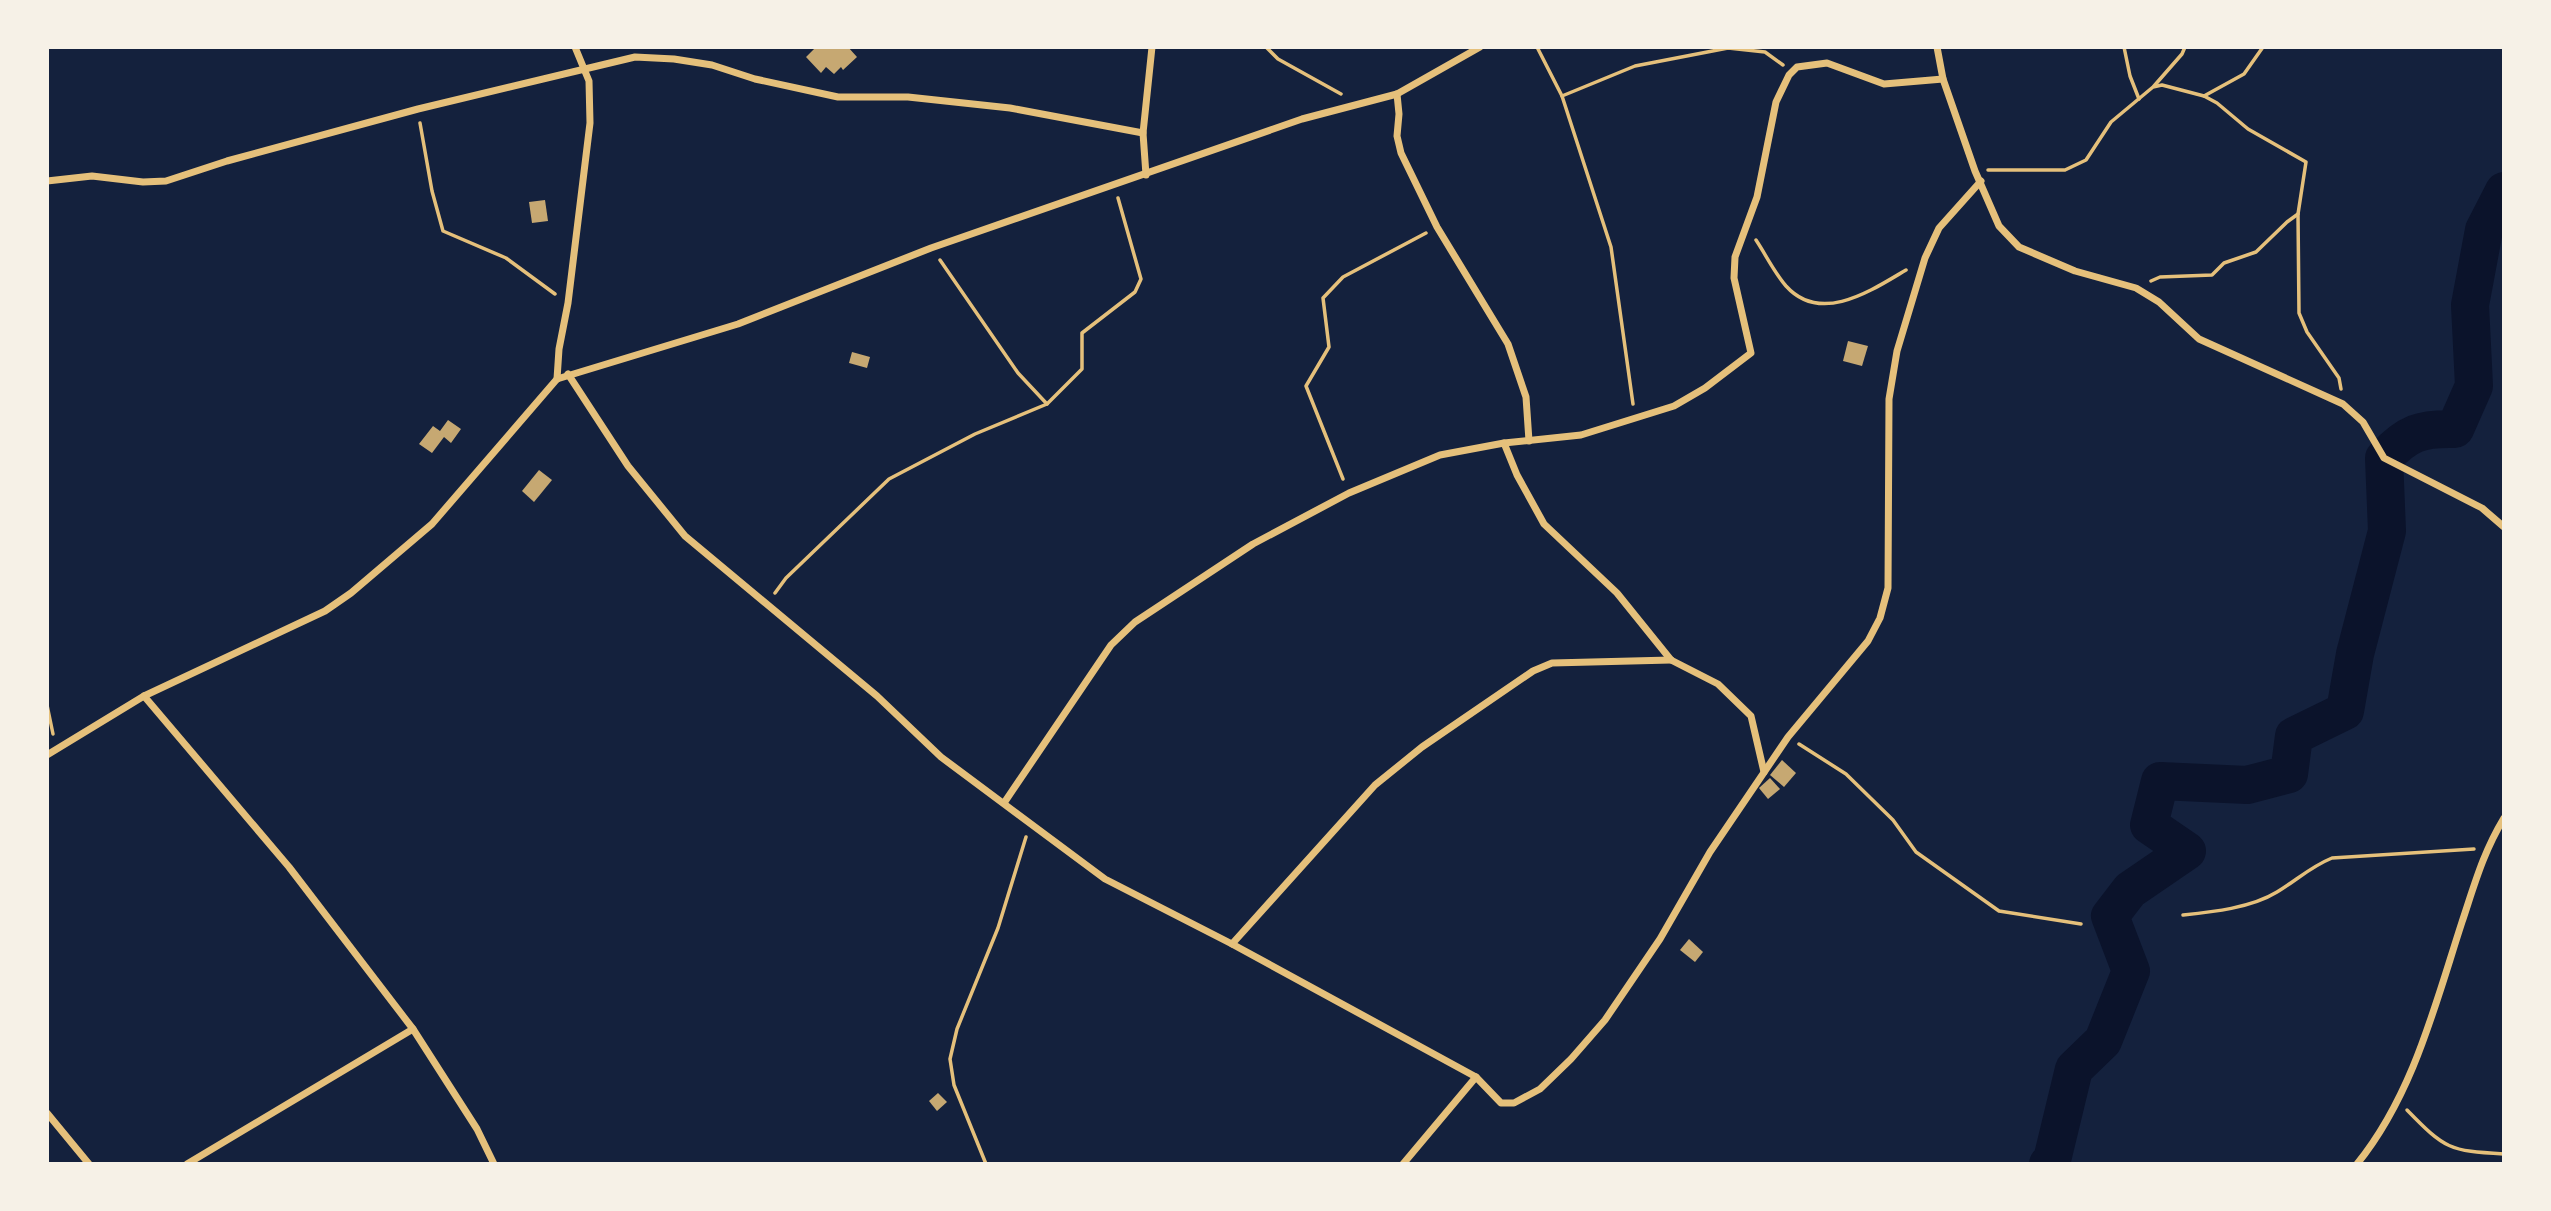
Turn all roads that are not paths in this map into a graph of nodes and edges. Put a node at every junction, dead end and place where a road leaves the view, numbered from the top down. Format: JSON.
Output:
{"nodes":[{"id":1,"x":575,"y":47,"type":"edge"},
{"id":2,"x":1152,"y":47,"type":"edge"},
{"id":3,"x":1480,"y":47,"type":"edge"},
{"id":4,"x":1937,"y":47,"type":"edge"},
{"id":5,"x":585,"y":69,"type":"junction"},
{"id":6,"x":1943,"y":79,"type":"junction"},
{"id":7,"x":1396,"y":94,"type":"junction"},
{"id":8,"x":1143,"y":133,"type":"junction"},
{"id":9,"x":1146,"y":175,"type":"junction"},
{"id":10,"x":47,"y":181,"type":"edge"},
{"id":11,"x":1981,"y":181,"type":"junction"},
{"id":12,"x":568,"y":374,"type":"junction"},
{"id":13,"x":557,"y":379,"type":"junction"},
{"id":14,"x":1529,"y":441,"type":"junction"},
{"id":15,"x":1504,"y":443,"type":"junction"},
{"id":16,"x":2504,"y":527,"type":"edge"},
{"id":17,"x":1671,"y":660,"type":"junction"},
{"id":18,"x":144,"y":696,"type":"junction"},
{"id":19,"x":47,"y":755,"type":"edge"},
{"id":20,"x":1764,"y":772,"type":"junction"},
{"id":21,"x":1004,"y":803,"type":"junction"},
{"id":22,"x":2504,"y":818,"type":"edge"},
{"id":23,"x":1232,"y":944,"type":"junction"},
{"id":24,"x":412,"y":1029,"type":"junction"},
{"id":25,"x":1476,"y":1077,"type":"junction"},
{"id":26,"x":47,"y":1113,"type":"edge"},
{"id":27,"x":89,"y":1164,"type":"edge"},
{"id":28,"x":187,"y":1164,"type":"edge"},
{"id":29,"x":494,"y":1164,"type":"edge"},
{"id":30,"x":1403,"y":1164,"type":"edge"},
{"id":31,"x":2357,"y":1164,"type":"edge"}],
"edges":[{"from":1,"to":5,"type":"street"},
{"from":2,"to":8,"type":"street"},
{"from":3,"to":7,"type":"street"},
{"from":4,"to":6,"type":"street"},
{"from":5,"to":8,"type":"street"},
{"from":5,"to":10,"type":"street"},
{"from":5,"to":13,"type":"street"},
{"from":6,"to":11,"type":"street"},
{"from":6,"to":14,"type":"street"},
{"from":7,"to":9,"type":"street"},
{"from":7,"to":14,"type":"street"},
{"from":8,"to":9,"type":"street"},
{"from":9,"to":12,"type":"street"},
{"from":11,"to":16,"type":"street"},
{"from":11,"to":20,"type":"street"},
{"from":12,"to":13,"type":"street"},
{"from":12,"to":21,"type":"street"},
{"from":13,"to":18,"type":"street"},
{"from":14,"to":15,"type":"street"},
{"from":15,"to":17,"type":"street"},
{"from":15,"to":21,"type":"street"},
{"from":17,"to":20,"type":"street"},
{"from":17,"to":23,"type":"street"},
{"from":18,"to":19,"type":"street"},
{"from":18,"to":24,"type":"street"},
{"from":20,"to":25,"type":"street"},
{"from":21,"to":23,"type":"street"},
{"from":22,"to":31,"type":"street"},
{"from":23,"to":25,"type":"street"},
{"from":24,"to":28,"type":"street"},
{"from":24,"to":29,"type":"street"},
{"from":25,"to":30,"type":"street"},
{"from":26,"to":27,"type":"street"}]}
